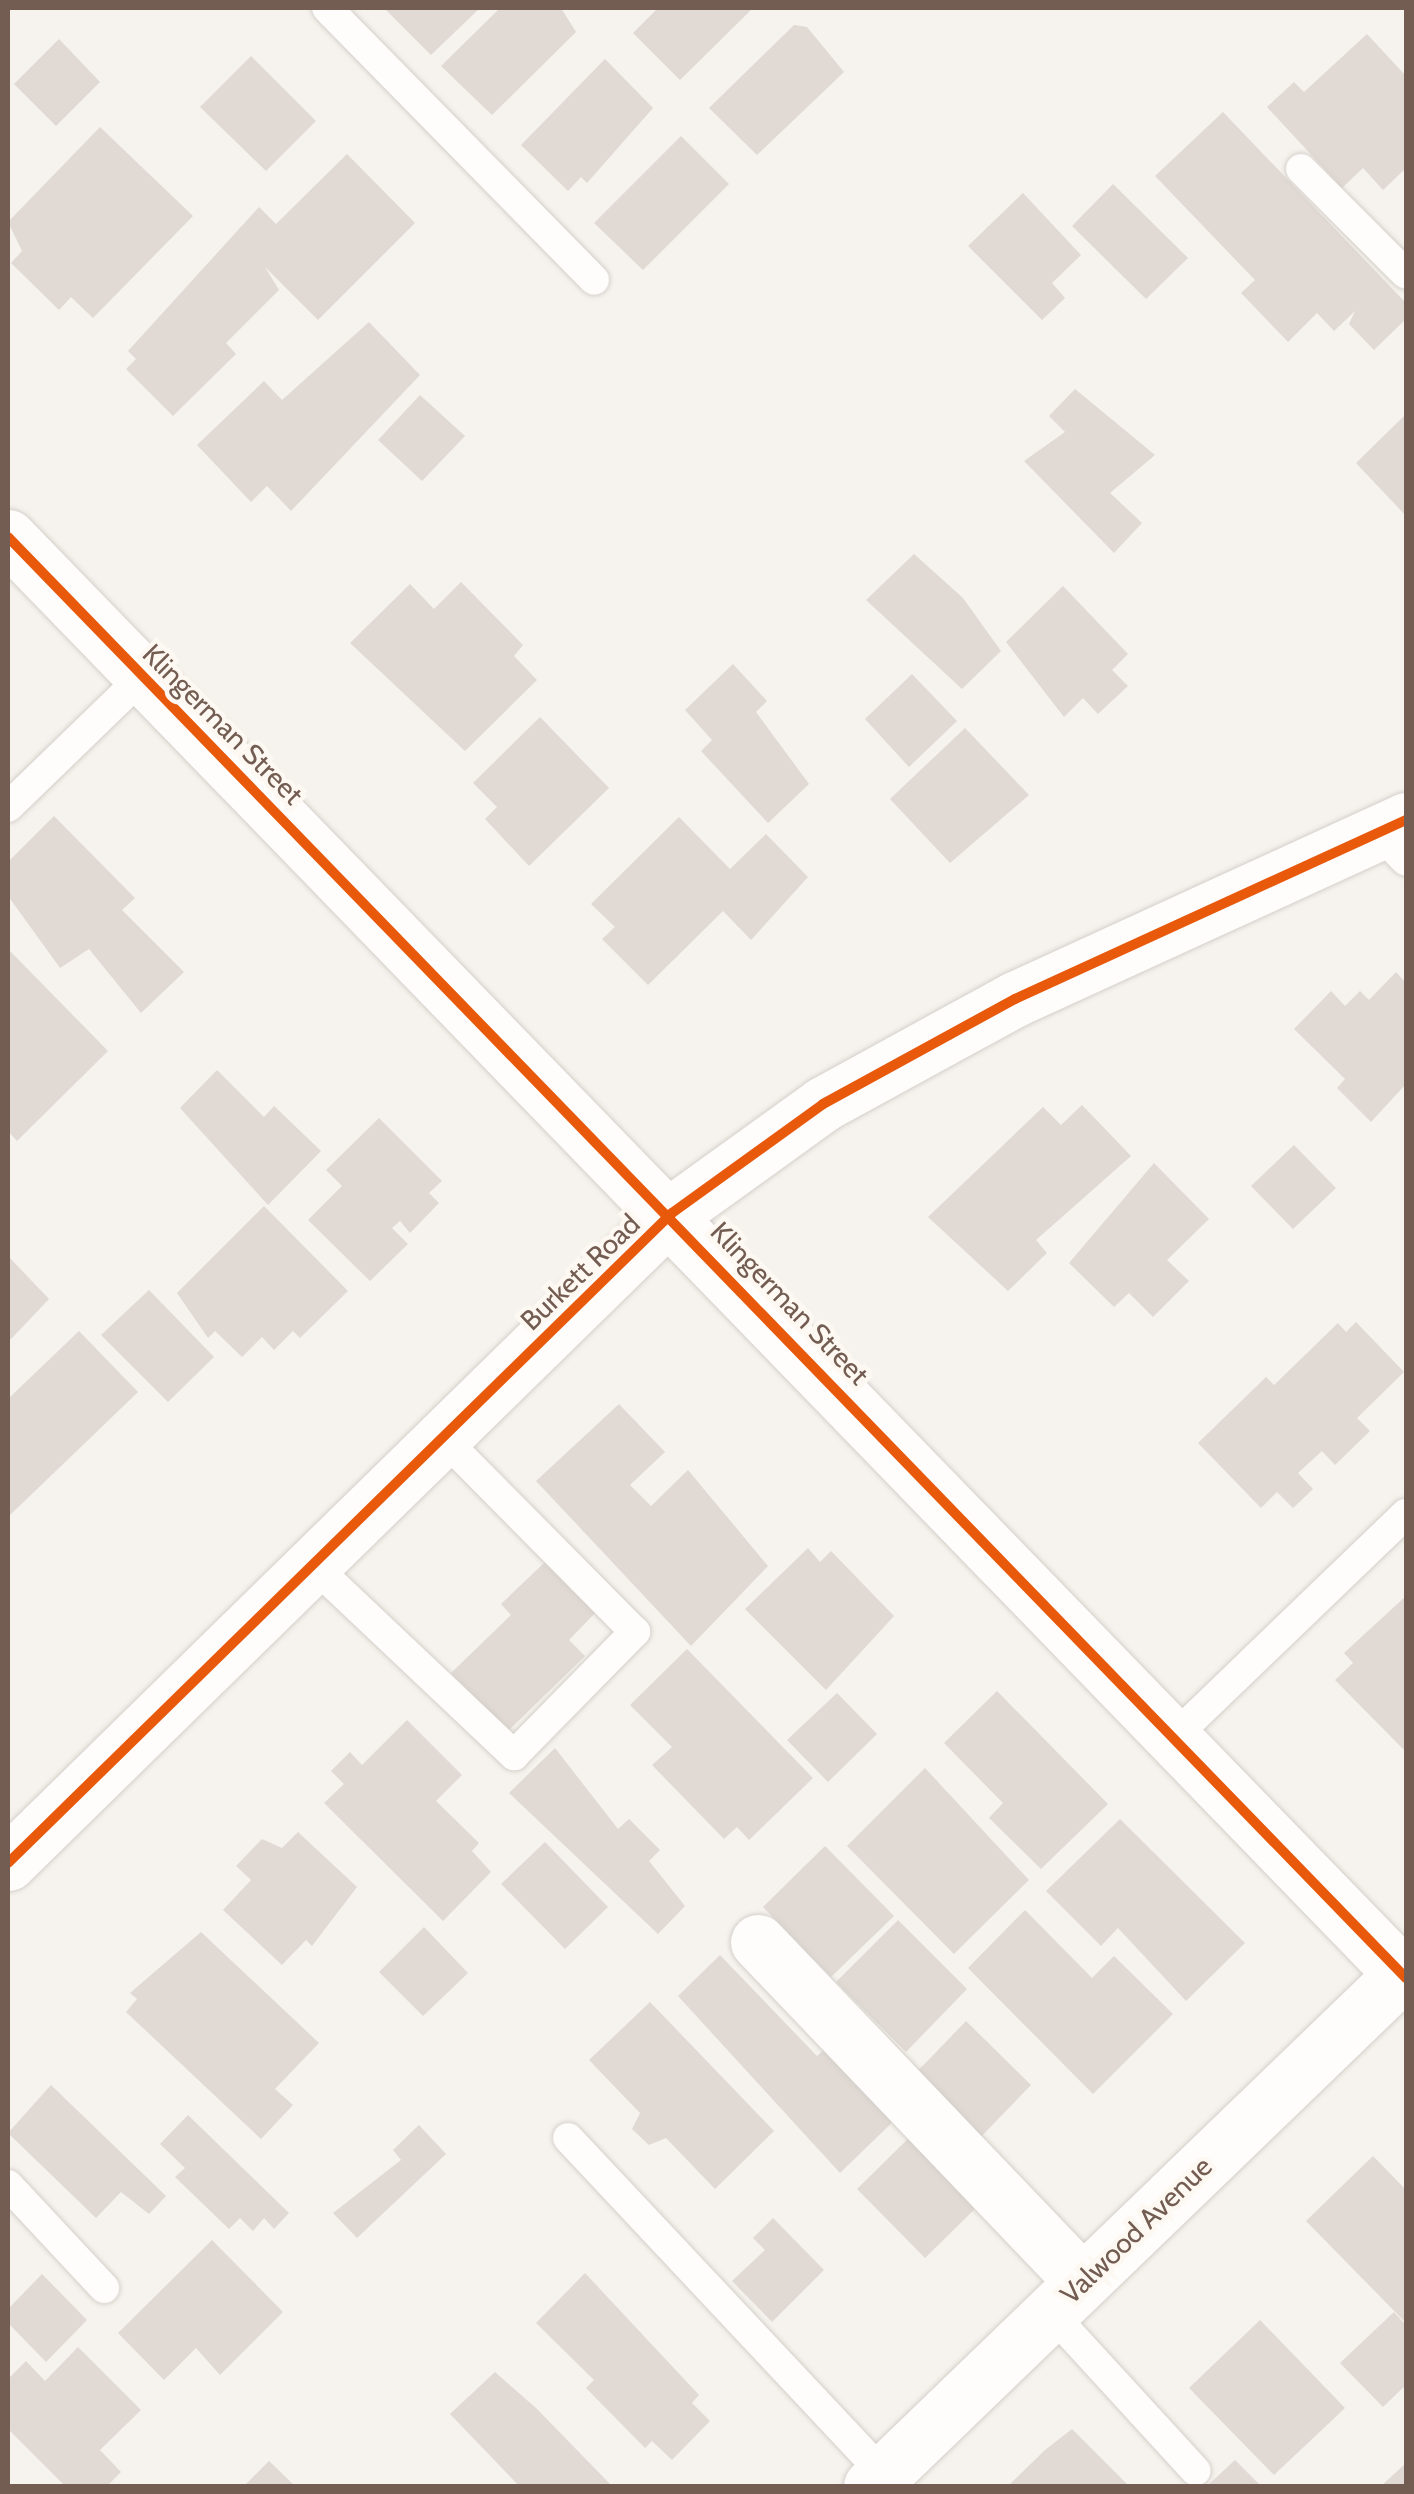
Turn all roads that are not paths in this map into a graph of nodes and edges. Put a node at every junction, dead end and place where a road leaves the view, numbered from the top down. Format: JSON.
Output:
{"nodes":[{"id":1,"x":327,"y":8,"type":"edge"},
{"id":2,"x":1301,"y":169,"type":"dead end"},
{"id":3,"x":1406,"y":274,"type":"edge"},
{"id":4,"x":594,"y":280,"type":"dead end"},
{"id":5,"x":8,"y":537,"type":"edge"},
{"id":6,"x":144,"y":676,"type":"junction"},
{"id":7,"x":8,"y":807,"type":"edge"},
{"id":8,"x":1398,"y":839,"type":"edge"},
{"id":9,"x":672,"y":1212,"type":"junction"},
{"id":10,"x":442,"y":1438,"type":"junction"},
{"id":11,"x":1406,"y":1514,"type":"edge"},
{"id":12,"x":313,"y":1565,"type":"junction"},
{"id":13,"x":1175,"y":1736,"type":"junction"},
{"id":14,"x":8,"y":1863,"type":"edge"},
{"id":15,"x":758,"y":1942,"type":"dead end"},
{"id":16,"x":1404,"y":1976,"type":"edge"},
{"id":17,"x":568,"y":2138,"type":"dead end"},
{"id":18,"x":8,"y":2185,"type":"edge"},
{"id":19,"x":104,"y":2288,"type":"dead end"},
{"id":20,"x":1066,"y":2297,"type":"junction"},
{"id":21,"x":1196,"y":2471,"type":"dead end"},
{"id":22,"x":878,"y":2480,"type":"edge"}],
"edges":[{"from":1,"to":4,"type":"lane"},
{"from":2,"to":3,"type":"lane"},
{"from":5,"to":6,"type":"street","name":"Klingerman Street"},
{"from":6,"to":7,"type":"lane"},
{"from":6,"to":9,"type":"street","name":"Klingerman Street"},
{"from":8,"to":9,"type":"street","name":"Burkett Road"},
{"from":9,"to":10,"type":"street","name":"Burkett Road"},
{"from":9,"to":13,"type":"street","name":"Klingerman Street"},
{"from":10,"to":12,"type":"street","name":"Burkett Road"},
{"from":10,"to":12,"type":"lane"},
{"from":11,"to":13,"type":"lane"},
{"from":12,"to":14,"type":"street","name":"Burkett Road"},
{"from":13,"to":16,"type":"street","name":"Klingerman Street"},
{"from":15,"to":20,"type":"street"},
{"from":16,"to":20,"type":"street","name":"Valwood Avenue"},
{"from":17,"to":22,"type":"lane"},
{"from":18,"to":19,"type":"lane"},
{"from":20,"to":21,"type":"lane"},
{"from":20,"to":22,"type":"street","name":"Valwood Avenue"}]}
